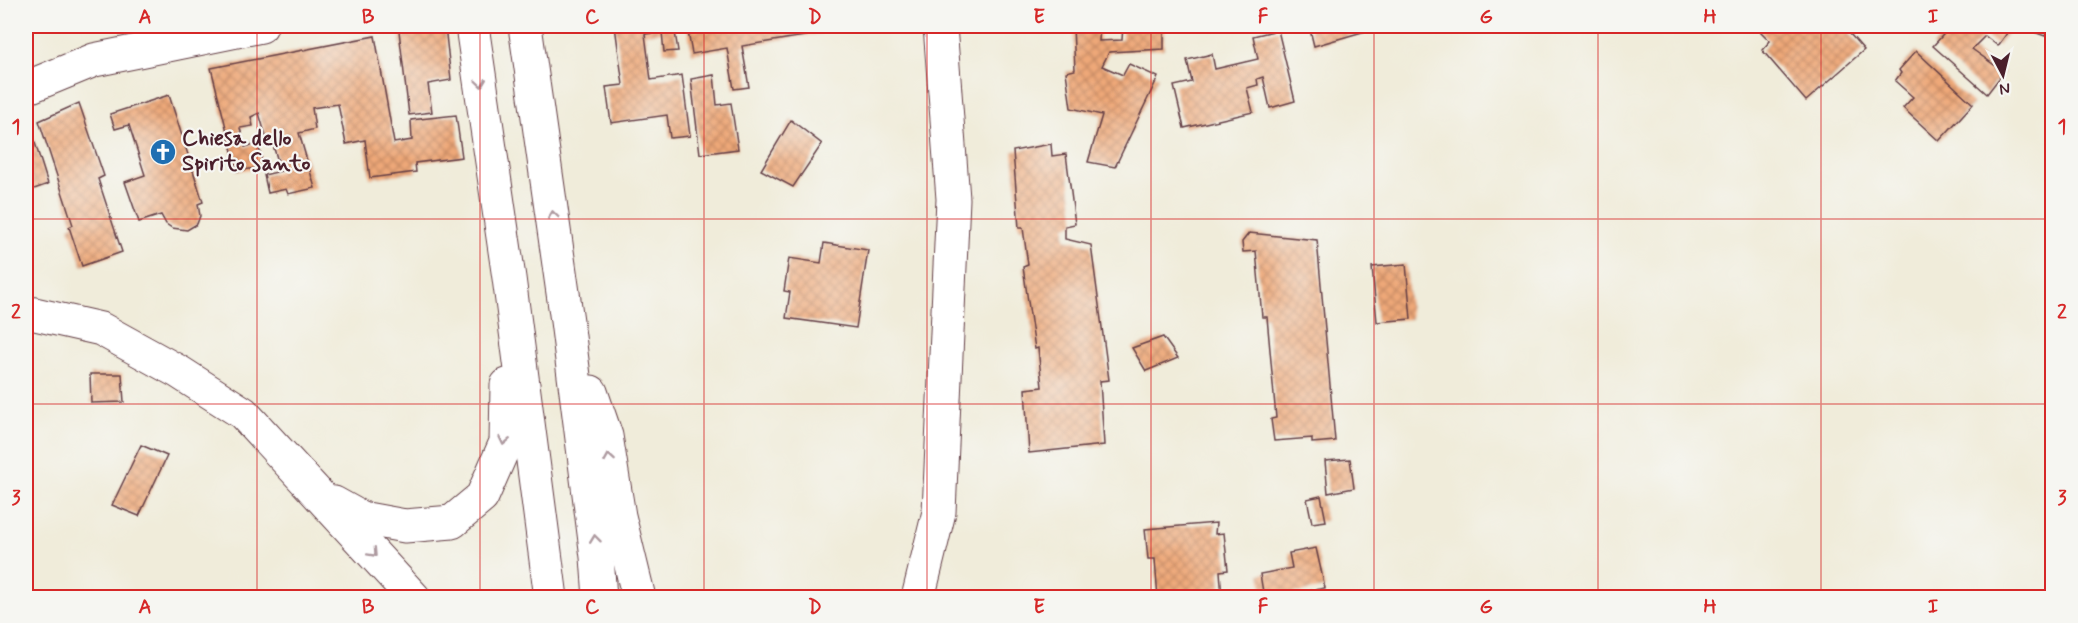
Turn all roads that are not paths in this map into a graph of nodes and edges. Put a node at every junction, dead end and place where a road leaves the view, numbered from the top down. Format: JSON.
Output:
{"nodes":[{"id":1,"x":134,"y":26,"type":"edge"},
{"id":2,"x":261,"y":26,"type":"edge"},
{"id":3,"x":472,"y":26,"type":"edge"},
{"id":4,"x":525,"y":26,"type":"edge"},
{"id":5,"x":940,"y":26,"type":"edge"},
{"id":6,"x":94,"y":60,"type":"junction"},
{"id":7,"x":26,"y":88,"type":"edge"},
{"id":8,"x":509,"y":278,"type":"junction"},
{"id":9,"x":26,"y":312,"type":"edge"},
{"id":10,"x":567,"y":321,"type":"junction"},
{"id":11,"x":319,"y":495,"type":"junction"},
{"id":12,"x":414,"y":597,"type":"edge"},
{"id":13,"x":551,"y":597,"type":"edge"},
{"id":14,"x":600,"y":597,"type":"edge"},
{"id":15,"x":639,"y":597,"type":"edge"},
{"id":16,"x":918,"y":597,"type":"edge"}],
"edges":[{"from":1,"to":6,"type":"main road"},
{"from":2,"to":6,"type":"main road"},
{"from":3,"to":8,"type":"main road","one_way":true},
{"from":10,"to":4,"type":"main road","one_way":true},
{"from":5,"to":16,"type":"main road"},
{"from":6,"to":7,"type":"main road"},
{"from":8,"to":11,"type":"main road","one_way":true},
{"from":8,"to":13,"type":"main road"},
{"from":9,"to":11,"type":"main road"},
{"from":14,"to":10,"type":"main road","one_way":true},
{"from":15,"to":10,"type":"main road","one_way":true},
{"from":11,"to":12,"type":"main road","one_way":true}]}
